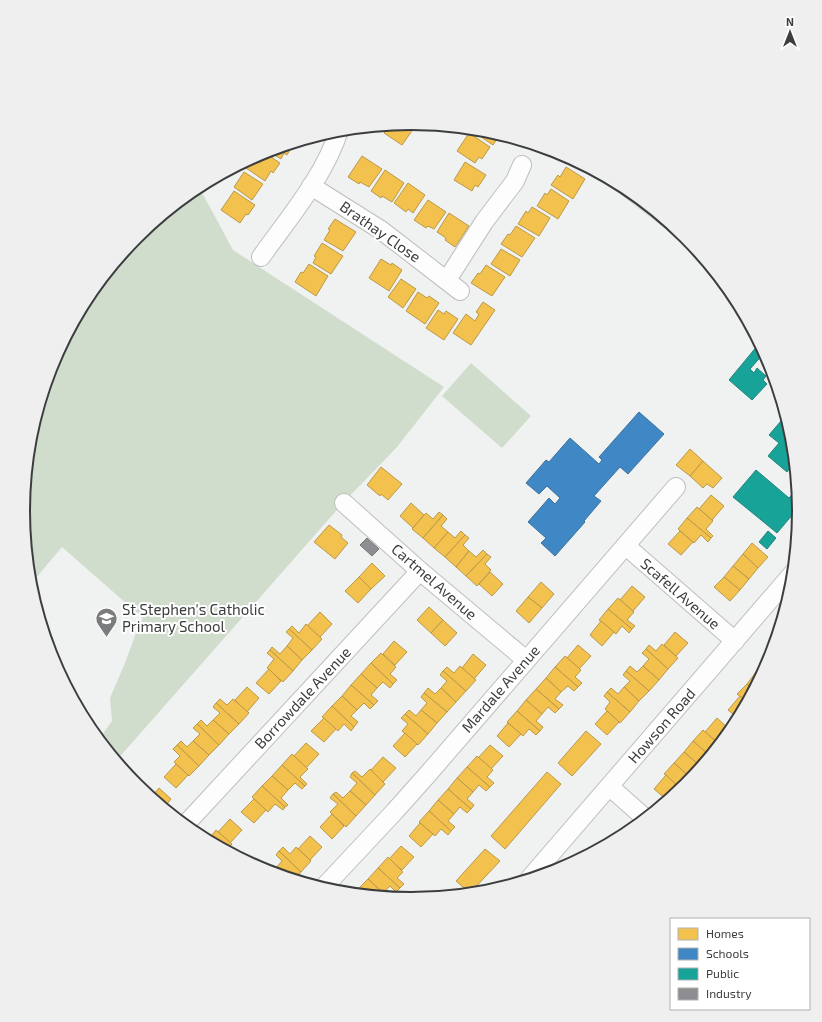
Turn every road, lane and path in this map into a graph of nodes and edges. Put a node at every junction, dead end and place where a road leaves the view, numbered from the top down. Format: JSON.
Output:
{"nodes":[{"id":1,"x":337,"y":137,"type":"edge"},
{"id":2,"x":522,"y":162,"type":"dead end"},
{"id":3,"x":311,"y":186,"type":"junction"},
{"id":4,"x":260,"y":257,"type":"dead end"},
{"id":5,"x":676,"y":488,"type":"dead end"},
{"id":6,"x":344,"y":503,"type":"dead end"},
{"id":7,"x":626,"y":546,"type":"junction"},
{"id":8,"x":420,"y":571,"type":"junction"},
{"id":9,"x":786,"y":582,"type":"edge"},
{"id":10,"x":735,"y":641,"type":"junction"},
{"id":11,"x":526,"y":660,"type":"junction"},
{"id":12,"x":610,"y":787,"type":"junction"},
{"id":13,"x":641,"y":814,"type":"edge"},
{"id":14,"x":189,"y":821,"type":"edge"},
{"id":15,"x":536,"y":871,"type":"edge"},
{"id":16,"x":328,"y":883,"type":"edge"}],
"edges":[{"from":1,"to":3,"type":"street"},
{"from":2,"to":3,"type":"street","name":"Brathay Close"},
{"from":3,"to":4,"type":"street"},
{"from":5,"to":7,"type":"street","name":"Mardale Avenue"},
{"from":6,"to":8,"type":"street","name":"Cartmel Avenue"},
{"from":7,"to":10,"type":"street","name":"Scafell Avenue"},
{"from":7,"to":11,"type":"street","name":"Mardale Avenue"},
{"from":8,"to":11,"type":"street","name":"Cartmel Avenue"},
{"from":8,"to":14,"type":"street","name":"Borrowdale Avenue"},
{"from":9,"to":10,"type":"street","name":"Howson Road"},
{"from":10,"to":12,"type":"street","name":"Howson Road"},
{"from":11,"to":16,"type":"street","name":"Mardale Avenue"},
{"from":12,"to":13,"type":"street"},
{"from":12,"to":15,"type":"street","name":"Howson Road"}]}
